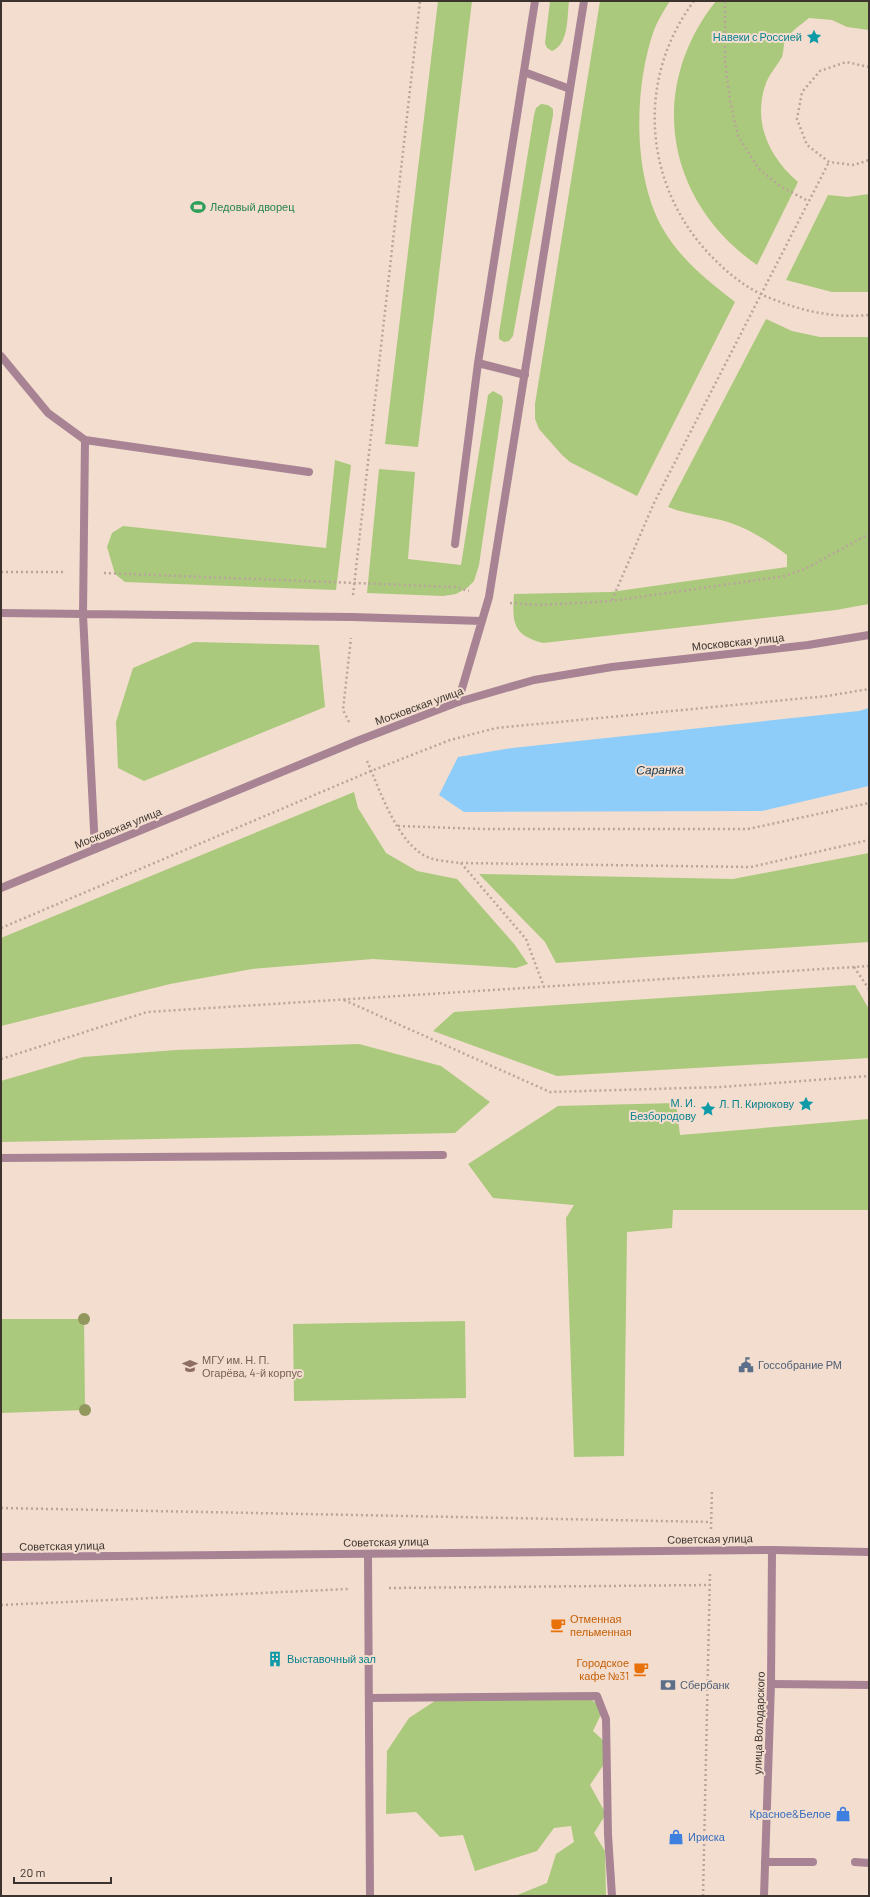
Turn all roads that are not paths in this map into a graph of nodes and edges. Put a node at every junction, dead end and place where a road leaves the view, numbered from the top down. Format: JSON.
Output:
{"nodes":[{"id":1,"x":535,"y":1,"type":"edge"},
{"id":2,"x":584,"y":1,"type":"edge"},
{"id":3,"x":524,"y":72,"type":"junction"},
{"id":4,"x":570,"y":89,"type":"junction"},
{"id":5,"x":1,"y":356,"type":"edge"},
{"id":6,"x":478,"y":363,"type":"junction"},
{"id":7,"x":525,"y":375,"type":"junction"},
{"id":8,"x":85,"y":440,"type":"junction"},
{"id":9,"x":309,"y":472,"type":"dead end"},
{"id":10,"x":456,"y":544,"type":"dead end"},
{"id":11,"x":1,"y":613,"type":"edge"},
{"id":12,"x":83,"y":614,"type":"junction"},
{"id":13,"x":482,"y":621,"type":"junction"},
{"id":14,"x":869,"y":635,"type":"edge"},
{"id":15,"x":458,"y":702,"type":"junction"},
{"id":16,"x":95,"y":849,"type":"junction"},
{"id":17,"x":1,"y":888,"type":"edge"},
{"id":18,"x":443,"y":1155,"type":"dead end"},
{"id":19,"x":1,"y":1158,"type":"edge"},
{"id":20,"x":772,"y":1550,"type":"junction"},
{"id":21,"x":869,"y":1552,"type":"edge"},
{"id":22,"x":368,"y":1554,"type":"junction"},
{"id":23,"x":1,"y":1557,"type":"edge"},
{"id":24,"x":771,"y":1684,"type":"junction"},
{"id":25,"x":869,"y":1685,"type":"edge"},
{"id":26,"x":370,"y":1698,"type":"junction"},
{"id":27,"x":765,"y":1862,"type":"junction"},
{"id":28,"x":813,"y":1862,"type":"dead end"},
{"id":29,"x":855,"y":1862,"type":"dead end"},
{"id":30,"x":869,"y":1863,"type":"edge"},
{"id":31,"x":370,"y":1896,"type":"edge"},
{"id":32,"x":612,"y":1896,"type":"edge"},
{"id":33,"x":764,"y":1896,"type":"edge"}],
"edges":[{"from":1,"to":3,"type":"street"},
{"from":2,"to":4,"type":"street"},
{"from":3,"to":4,"type":"street"},
{"from":3,"to":6,"type":"street"},
{"from":4,"to":7,"type":"street"},
{"from":5,"to":8,"type":"street"},
{"from":6,"to":7,"type":"street"},
{"from":6,"to":10,"type":"street"},
{"from":7,"to":13,"type":"street"},
{"from":8,"to":9,"type":"street"},
{"from":8,"to":12,"type":"street"},
{"from":11,"to":12,"type":"street"},
{"from":12,"to":13,"type":"street"},
{"from":12,"to":16,"type":"street"},
{"from":13,"to":15,"type":"street"},
{"from":14,"to":15,"type":"street","name":"Московская улица"},
{"from":15,"to":16,"type":"street","name":"Московская улица"},
{"from":16,"to":17,"type":"street","name":"Московская улица"},
{"from":18,"to":19,"type":"street"},
{"from":20,"to":21,"type":"street","name":"Советская улица"},
{"from":20,"to":22,"type":"street","name":"Советская улица"},
{"from":20,"to":24,"type":"street","name":"улица Володарского"},
{"from":22,"to":23,"type":"street","name":"Советская улица"},
{"from":22,"to":26,"type":"street"},
{"from":24,"to":25,"type":"street"},
{"from":24,"to":27,"type":"street","name":"улица Володарского"},
{"from":26,"to":31,"type":"street"},
{"from":26,"to":32,"type":"street"},
{"from":27,"to":28,"type":"street"},
{"from":27,"to":33,"type":"street","name":"улица Володарского"},
{"from":29,"to":30,"type":"street"}]}
